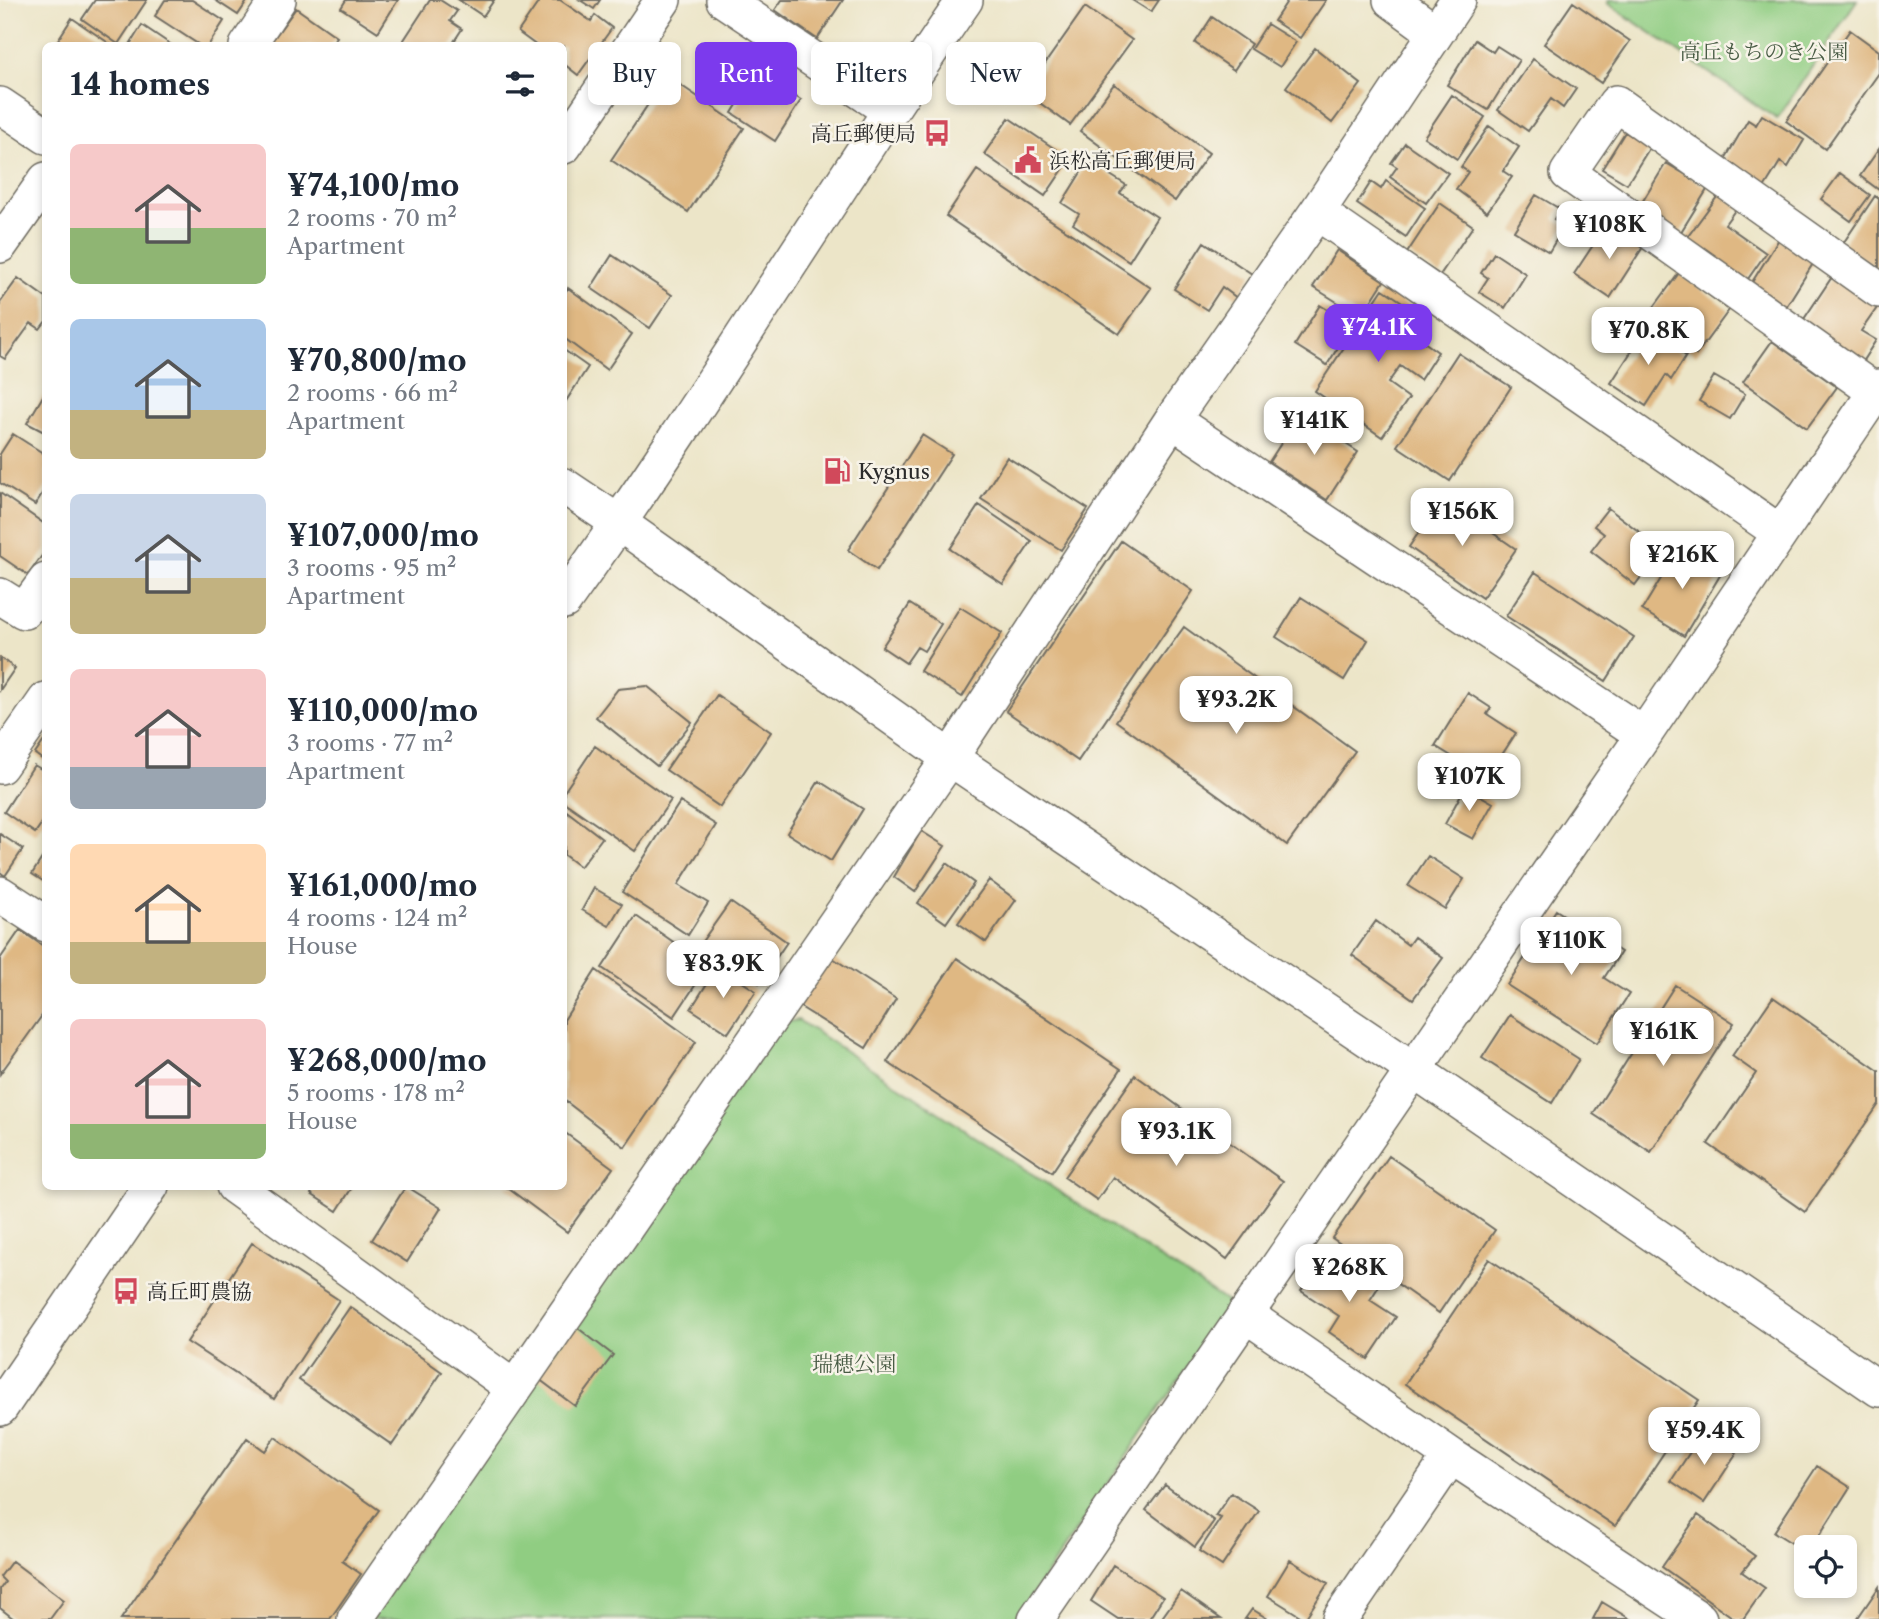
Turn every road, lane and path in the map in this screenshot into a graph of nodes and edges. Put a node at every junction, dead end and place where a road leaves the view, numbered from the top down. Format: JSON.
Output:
{"nodes":[{"id":1,"x":278,"y":0,"type":"edge"},
{"id":2,"x":663,"y":0,"type":"edge"},
{"id":3,"x":724,"y":0,"type":"edge"},
{"id":4,"x":965,"y":0,"type":"edge"},
{"id":5,"x":1391,"y":0,"type":"edge"},
{"id":6,"x":1458,"y":0,"type":"edge"},
{"id":7,"x":1436,"y":33,"type":"junction"},
{"id":8,"x":250,"y":42,"type":"edge"},
{"id":9,"x":0,"y":105,"type":"edge"},
{"id":10,"x":889,"y":110,"type":"junction"},
{"id":11,"x":42,"y":133,"type":"edge"},
{"id":12,"x":567,"y":142,"type":"edge"},
{"id":13,"x":42,"y":186,"type":"edge"},
{"id":14,"x":1317,"y":212,"type":"junction"},
{"id":15,"x":0,"y":245,"type":"edge"},
{"id":16,"x":1879,"y":290,"type":"edge"},
{"id":17,"x":1877,"y":390,"type":"edge"},
{"id":18,"x":1172,"y":421,"type":"junction"},
{"id":19,"x":567,"y":488,"type":"edge"},
{"id":20,"x":620,"y":523,"type":"junction"},
{"id":21,"x":1779,"y":532,"type":"junction"},
{"id":22,"x":42,"y":586,"type":"edge"},
{"id":23,"x":567,"y":597,"type":"edge"},
{"id":24,"x":23,"y":611,"type":"edge"},
{"id":25,"x":42,"y":707,"type":"edge"},
{"id":26,"x":1644,"y":735,"type":"junction"},
{"id":27,"x":950,"y":758,"type":"junction"},
{"id":28,"x":0,"y":766,"type":"edge"},
{"id":29,"x":0,"y":894,"type":"edge"},
{"id":30,"x":42,"y":921,"type":"edge"},
{"id":31,"x":1414,"y":1070,"type":"junction"},
{"id":32,"x":148,"y":1190,"type":"edge"},
{"id":33,"x":240,"y":1190,"type":"edge"},
{"id":34,"x":1245,"y":1314,"type":"junction"},
{"id":35,"x":514,"y":1388,"type":"junction"},
{"id":36,"x":1879,"y":1389,"type":"edge"},
{"id":37,"x":0,"y":1408,"type":"edge"},
{"id":38,"x":1451,"y":1457,"type":"junction"},
{"id":39,"x":355,"y":1619,"type":"edge"},
{"id":40,"x":1036,"y":1619,"type":"edge"},
{"id":41,"x":1340,"y":1619,"type":"edge"},
{"id":42,"x":1699,"y":1619,"type":"edge"}],
"edges":[{"from":1,"to":8,"type":"street"},
{"from":2,"to":12,"type":"street"},
{"from":3,"to":10,"type":"street"},
{"from":4,"to":10,"type":"street"},
{"from":5,"to":7,"type":"street"},
{"from":6,"to":7,"type":"street"},
{"from":7,"to":14,"type":"street"},
{"from":9,"to":11,"type":"street"},
{"from":10,"to":20,"type":"street"},
{"from":13,"to":15,"type":"street"},
{"from":14,"to":18,"type":"street"},
{"from":14,"to":21,"type":"street"},
{"from":16,"to":17,"type":"street"},
{"from":17,"to":21,"type":"street"},
{"from":18,"to":26,"type":"street"},
{"from":18,"to":27,"type":"street"},
{"from":19,"to":20,"type":"street"},
{"from":20,"to":23,"type":"street"},
{"from":20,"to":27,"type":"street"},
{"from":21,"to":26,"type":"street"},
{"from":22,"to":24,"type":"street"},
{"from":25,"to":28,"type":"street"},
{"from":26,"to":31,"type":"street"},
{"from":27,"to":31,"type":"street"},
{"from":27,"to":35,"type":"street"},
{"from":29,"to":30,"type":"street"},
{"from":31,"to":34,"type":"street"},
{"from":31,"to":36,"type":"street"},
{"from":32,"to":37,"type":"street"},
{"from":33,"to":35,"type":"street"},
{"from":34,"to":38,"type":"street"},
{"from":34,"to":40,"type":"street"},
{"from":35,"to":39,"type":"street"},
{"from":38,"to":41,"type":"street"},
{"from":38,"to":42,"type":"street"}]}
